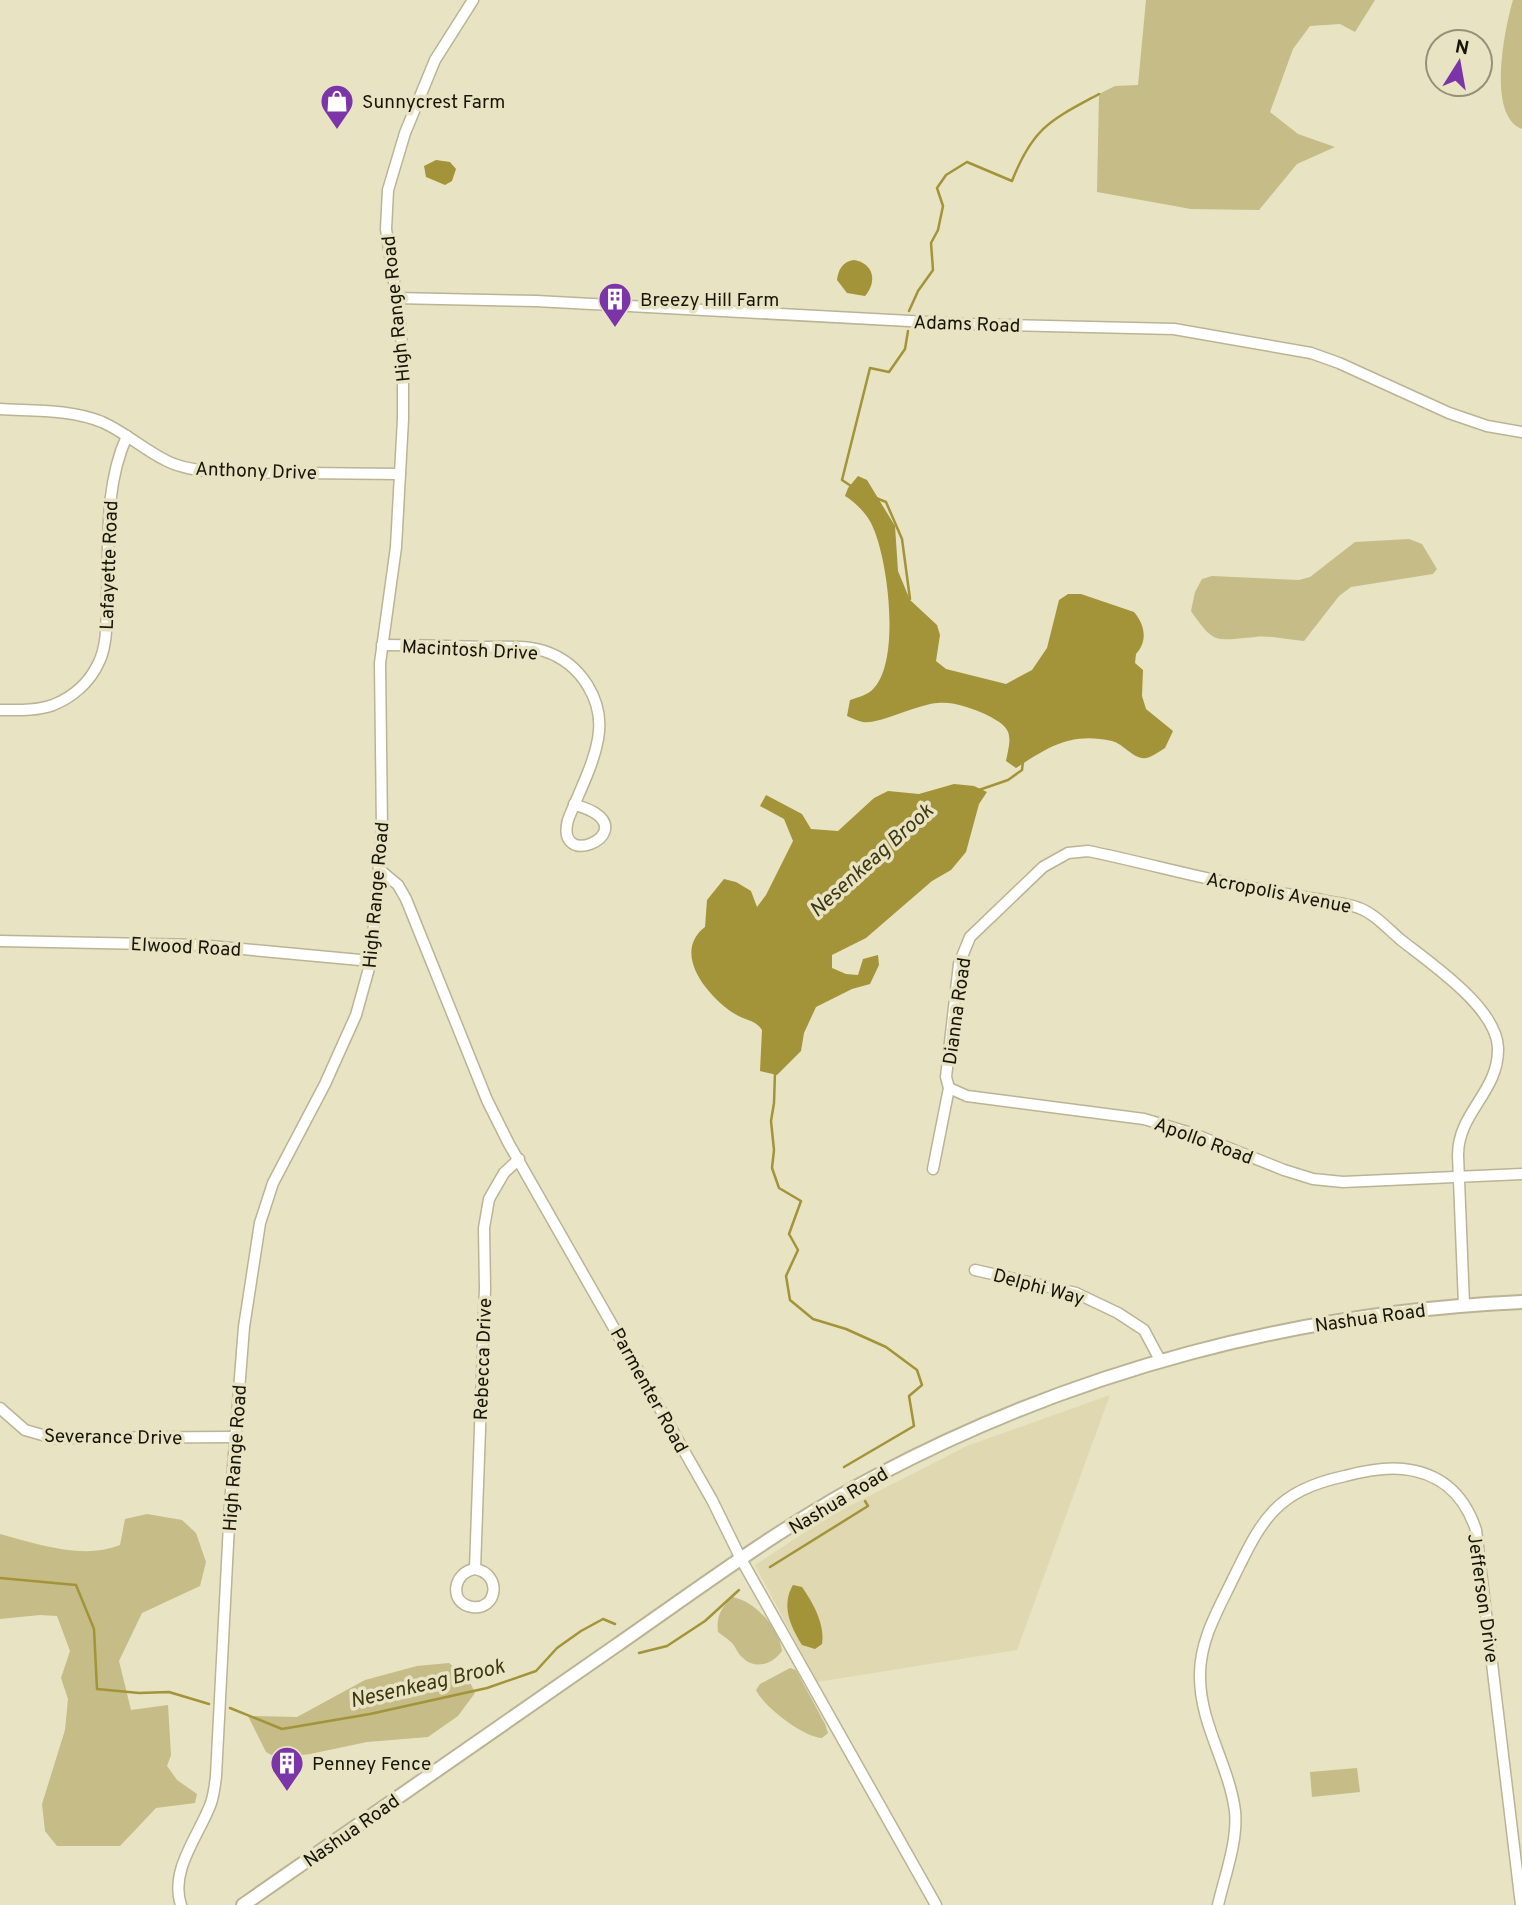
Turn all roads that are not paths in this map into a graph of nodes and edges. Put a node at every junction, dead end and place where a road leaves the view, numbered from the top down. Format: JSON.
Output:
{"nodes":[{"id":1,"x":473,"y":0,"type":"edge"},
{"id":2,"x":395,"y":298,"type":"junction"},
{"id":3,"x":0,"y":409,"type":"edge"},
{"id":4,"x":1522,"y":432,"type":"edge"},
{"id":5,"x":127,"y":436,"type":"junction"},
{"id":6,"x":400,"y":474,"type":"junction"},
{"id":7,"x":382,"y":645,"type":"junction"},
{"id":8,"x":0,"y":710,"type":"edge"},
{"id":9,"x":574,"y":804,"type":"junction"},
{"id":10,"x":1068,"y":853,"type":"joint"},
{"id":11,"x":380,"y":870,"type":"junction"},
{"id":12,"x":0,"y":941,"type":"edge"},
{"id":13,"x":371,"y":961,"type":"junction"},
{"id":14,"x":949,"y":1088,"type":"junction"},
{"id":15,"x":519,"y":1159,"type":"junction"},
{"id":16,"x":933,"y":1169,"type":"dead end"},
{"id":17,"x":1522,"y":1174,"type":"edge"},
{"id":18,"x":1459,"y":1177,"type":"junction"},
{"id":19,"x":975,"y":1269,"type":"dead end"},
{"id":20,"x":1522,"y":1302,"type":"edge"},
{"id":21,"x":1464,"y":1305,"type":"junction"},
{"id":22,"x":1160,"y":1360,"type":"junction"},
{"id":23,"x":0,"y":1408,"type":"edge"},
{"id":24,"x":235,"y":1437,"type":"junction"},
{"id":25,"x":740,"y":1559,"type":"junction"},
{"id":26,"x":474,"y":1569,"type":"dead end"},
{"id":27,"x":181,"y":1905,"type":"edge"},
{"id":28,"x":243,"y":1905,"type":"edge"},
{"id":29,"x":936,"y":1905,"type":"edge"},
{"id":30,"x":1218,"y":1905,"type":"edge"},
{"id":31,"x":1521,"y":1905,"type":"edge"}],
"edges":[{"from":1,"to":2,"type":"street","name":"High Range Road"},
{"from":2,"to":4,"type":"street","name":"Adams Road"},
{"from":2,"to":6,"type":"street","name":"High Range Road"},
{"from":3,"to":5,"type":"street","name":"Anthony Drive"},
{"from":5,"to":6,"type":"street","name":"Anthony Drive"},
{"from":5,"to":8,"type":"street","name":"Lafayette Road"},
{"from":6,"to":7,"type":"street","name":"High Range Road"},
{"from":7,"to":9,"type":"street","name":"Macintosh Drive"},
{"from":7,"to":11,"type":"street","name":"High Range Road"},
{"from":9,"to":9,"type":"street","name":"Macintosh Drive"},
{"from":10,"to":14,"type":"street","name":"Dianna Road"},
{"from":10,"to":18,"type":"street","name":"Acropolis Avenue"},
{"from":11,"to":13,"type":"street","name":"High Range Road"},
{"from":11,"to":15,"type":"street","name":"Parmenter Road"},
{"from":12,"to":13,"type":"street","name":"Elwood Road"},
{"from":13,"to":24,"type":"street","name":"High Range Road"},
{"from":14,"to":16,"type":"street","name":"Dianna Road"},
{"from":14,"to":18,"type":"street","name":"Apollo Road"},
{"from":15,"to":25,"type":"street","name":"Parmenter Road"},
{"from":15,"to":26,"type":"street","name":"Rebecca Drive"},
{"from":17,"to":18,"type":"street","name":"Apollo Road"},
{"from":18,"to":21,"type":"street","name":"Acropolis Avenue"},
{"from":19,"to":22,"type":"street","name":"Delphi Way"},
{"from":20,"to":21,"type":"main road","name":"Nashua Road"},
{"from":21,"to":22,"type":"main road","name":"Nashua Road"},
{"from":22,"to":25,"type":"main road","name":"Nashua Road"},
{"from":23,"to":24,"type":"street","name":"Severance Drive"},
{"from":24,"to":27,"type":"street","name":"High Range Road"},
{"from":25,"to":28,"type":"main road","name":"Nashua Road"},
{"from":25,"to":29,"type":"street","name":"Parmenter Road"},
{"from":30,"to":31,"type":"street","name":"Jefferson Drive"}]}
